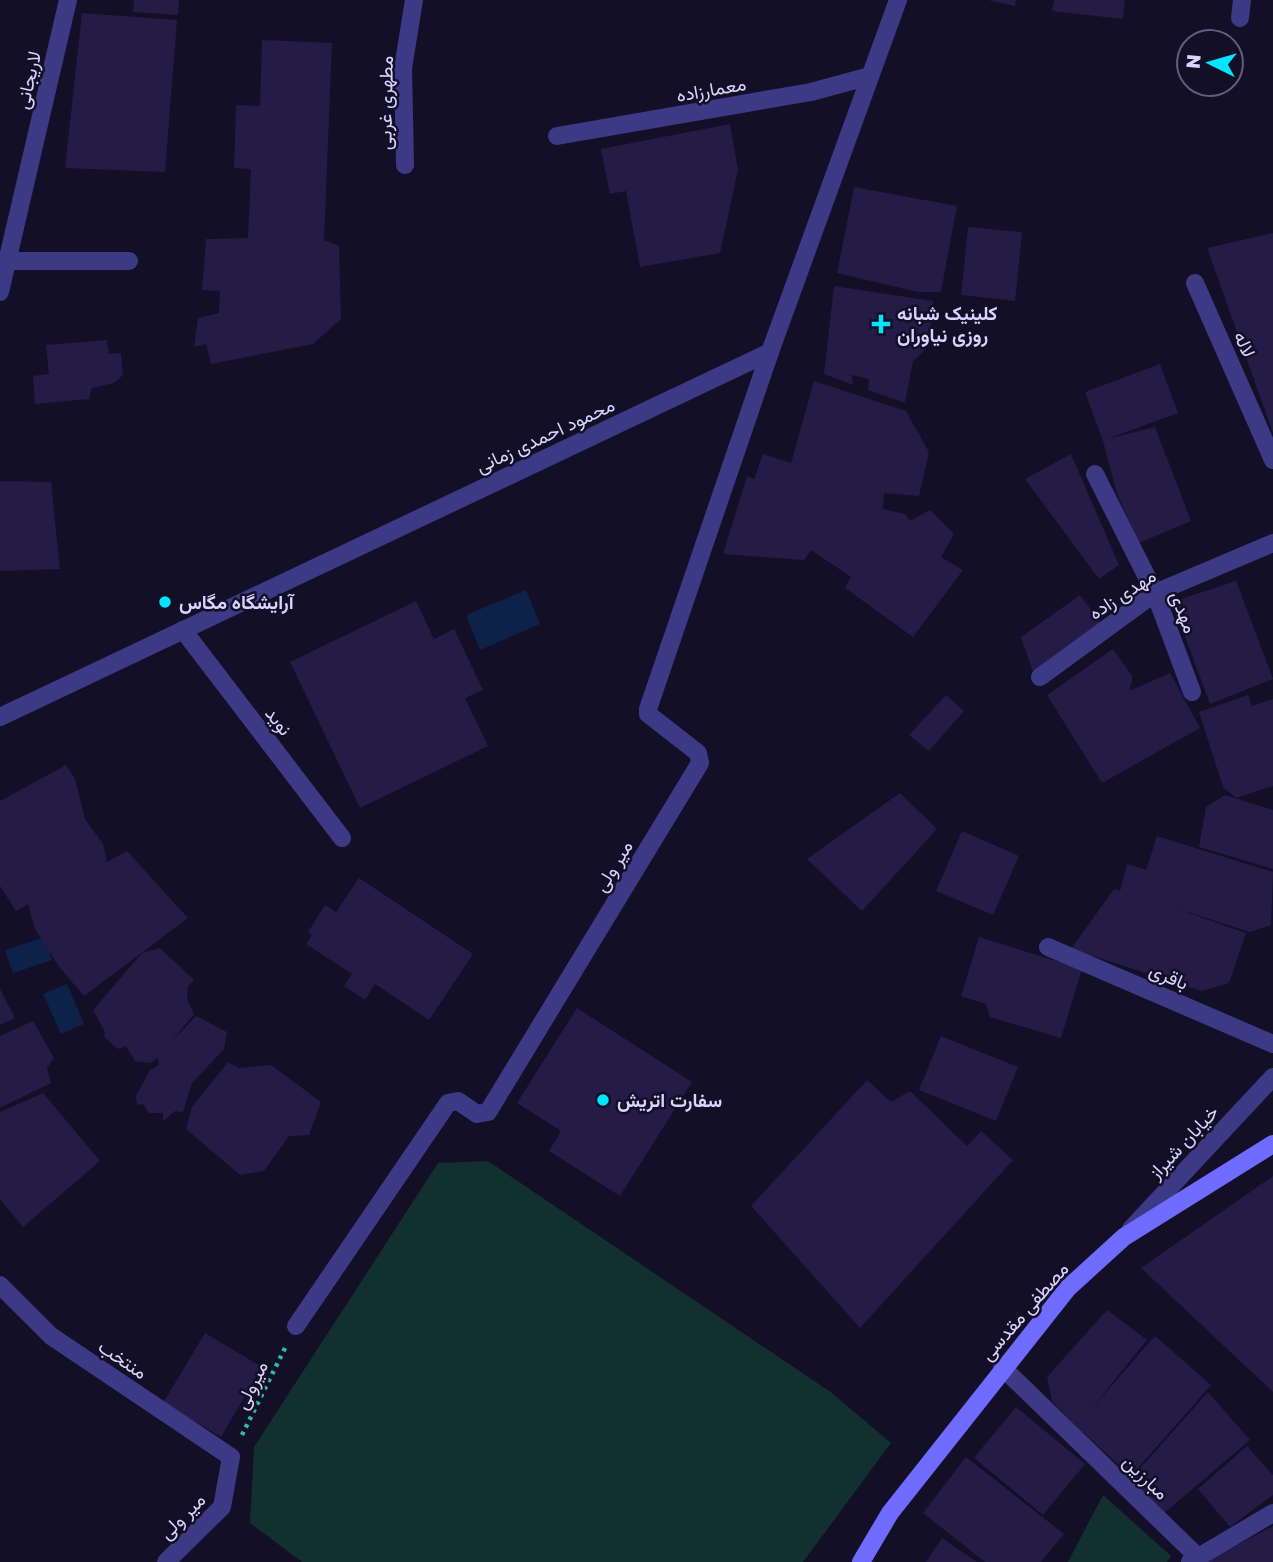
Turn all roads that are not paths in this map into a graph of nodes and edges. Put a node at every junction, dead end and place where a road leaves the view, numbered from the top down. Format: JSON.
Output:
{"nodes":[{"id":1,"x":68,"y":0,"type":"edge"},
{"id":2,"x":414,"y":0,"type":"edge"},
{"id":3,"x":898,"y":0,"type":"edge"},
{"id":4,"x":870,"y":76,"type":"junction"},
{"id":5,"x":557,"y":136,"type":"dead end"},
{"id":6,"x":405,"y":165,"type":"dead end"},
{"id":7,"x":9,"y":261,"type":"junction"},
{"id":8,"x":129,"y":261,"type":"dead end"},
{"id":9,"x":1195,"y":283,"type":"dead end"},
{"id":10,"x":0,"y":292,"type":"edge"},
{"id":11,"x":770,"y":352,"type":"junction"},
{"id":12,"x":1273,"y":460,"type":"edge"},
{"id":13,"x":1095,"y":474,"type":"dead end"},
{"id":14,"x":1273,"y":543,"type":"edge"},
{"id":15,"x":1155,"y":593,"type":"junction"},
{"id":16,"x":183,"y":630,"type":"junction"},
{"id":17,"x":1040,"y":677,"type":"dead end"},
{"id":18,"x":1192,"y":692,"type":"dead end"},
{"id":19,"x":0,"y":718,"type":"edge"},
{"id":20,"x":342,"y":838,"type":"dead end"},
{"id":21,"x":1048,"y":947,"type":"dead end"},
{"id":22,"x":1273,"y":1044,"type":"edge"},
{"id":23,"x":1273,"y":1077,"type":"edge"},
{"id":24,"x":1273,"y":1144,"type":"edge"},
{"id":25,"x":1124,"y":1237,"type":"junction"},
{"id":26,"x":0,"y":1285,"type":"edge"},
{"id":27,"x":296,"y":1326,"type":"road end"},
{"id":28,"x":1002,"y":1367,"type":"junction"},
{"id":29,"x":231,"y":1457,"type":"joint"},
{"id":30,"x":1273,"y":1513,"type":"edge"},
{"id":31,"x":1194,"y":1560,"type":"edge"},
{"id":32,"x":166,"y":1562,"type":"edge"},
{"id":33,"x":861,"y":1562,"type":"edge"}],
"edges":[{"from":1,"to":7,"type":"street","name":"لاریجانی"},
{"from":2,"to":6,"type":"street","name":"مطهری غربی"},
{"from":3,"to":4,"type":"street"},
{"from":4,"to":5,"type":"street","name":"معمارزاده"},
{"from":4,"to":11,"type":"street"},
{"from":7,"to":8,"type":"street"},
{"from":7,"to":10,"type":"street","name":"لاریجانی"},
{"from":9,"to":12,"type":"street","name":"لاله"},
{"from":11,"to":16,"type":"street","name":"محمود احمدی زمانی"},
{"from":11,"to":27,"type":"street","name":"میر ولی"},
{"from":13,"to":15,"type":"street","name":"مهدی"},
{"from":14,"to":15,"type":"street","name":"مهدی زاده"},
{"from":15,"to":17,"type":"street","name":"مهدی زاده"},
{"from":15,"to":18,"type":"street","name":"مهدی"},
{"from":16,"to":19,"type":"street","name":"محمود احمدی زمانی"},
{"from":16,"to":20,"type":"street","name":"نوید"},
{"from":21,"to":22,"type":"street","name":"باقری"},
{"from":23,"to":25,"type":"street","name":"خیابان شیراز"},
{"from":24,"to":25,"type":"main road","name":"مصطفی مقدسی"},
{"from":25,"to":28,"type":"main road","name":"مصطفی مقدسی"},
{"from":26,"to":29,"type":"street","name":"منتخب"},
{"from":28,"to":31,"type":"street","name":"مبارزین"},
{"from":28,"to":33,"type":"main road","name":"مصطفی مقدسی"},
{"from":29,"to":32,"type":"street","name":"میر ولی"},
{"from":30,"to":31,"type":"street","name":"مبارزین"}]}
